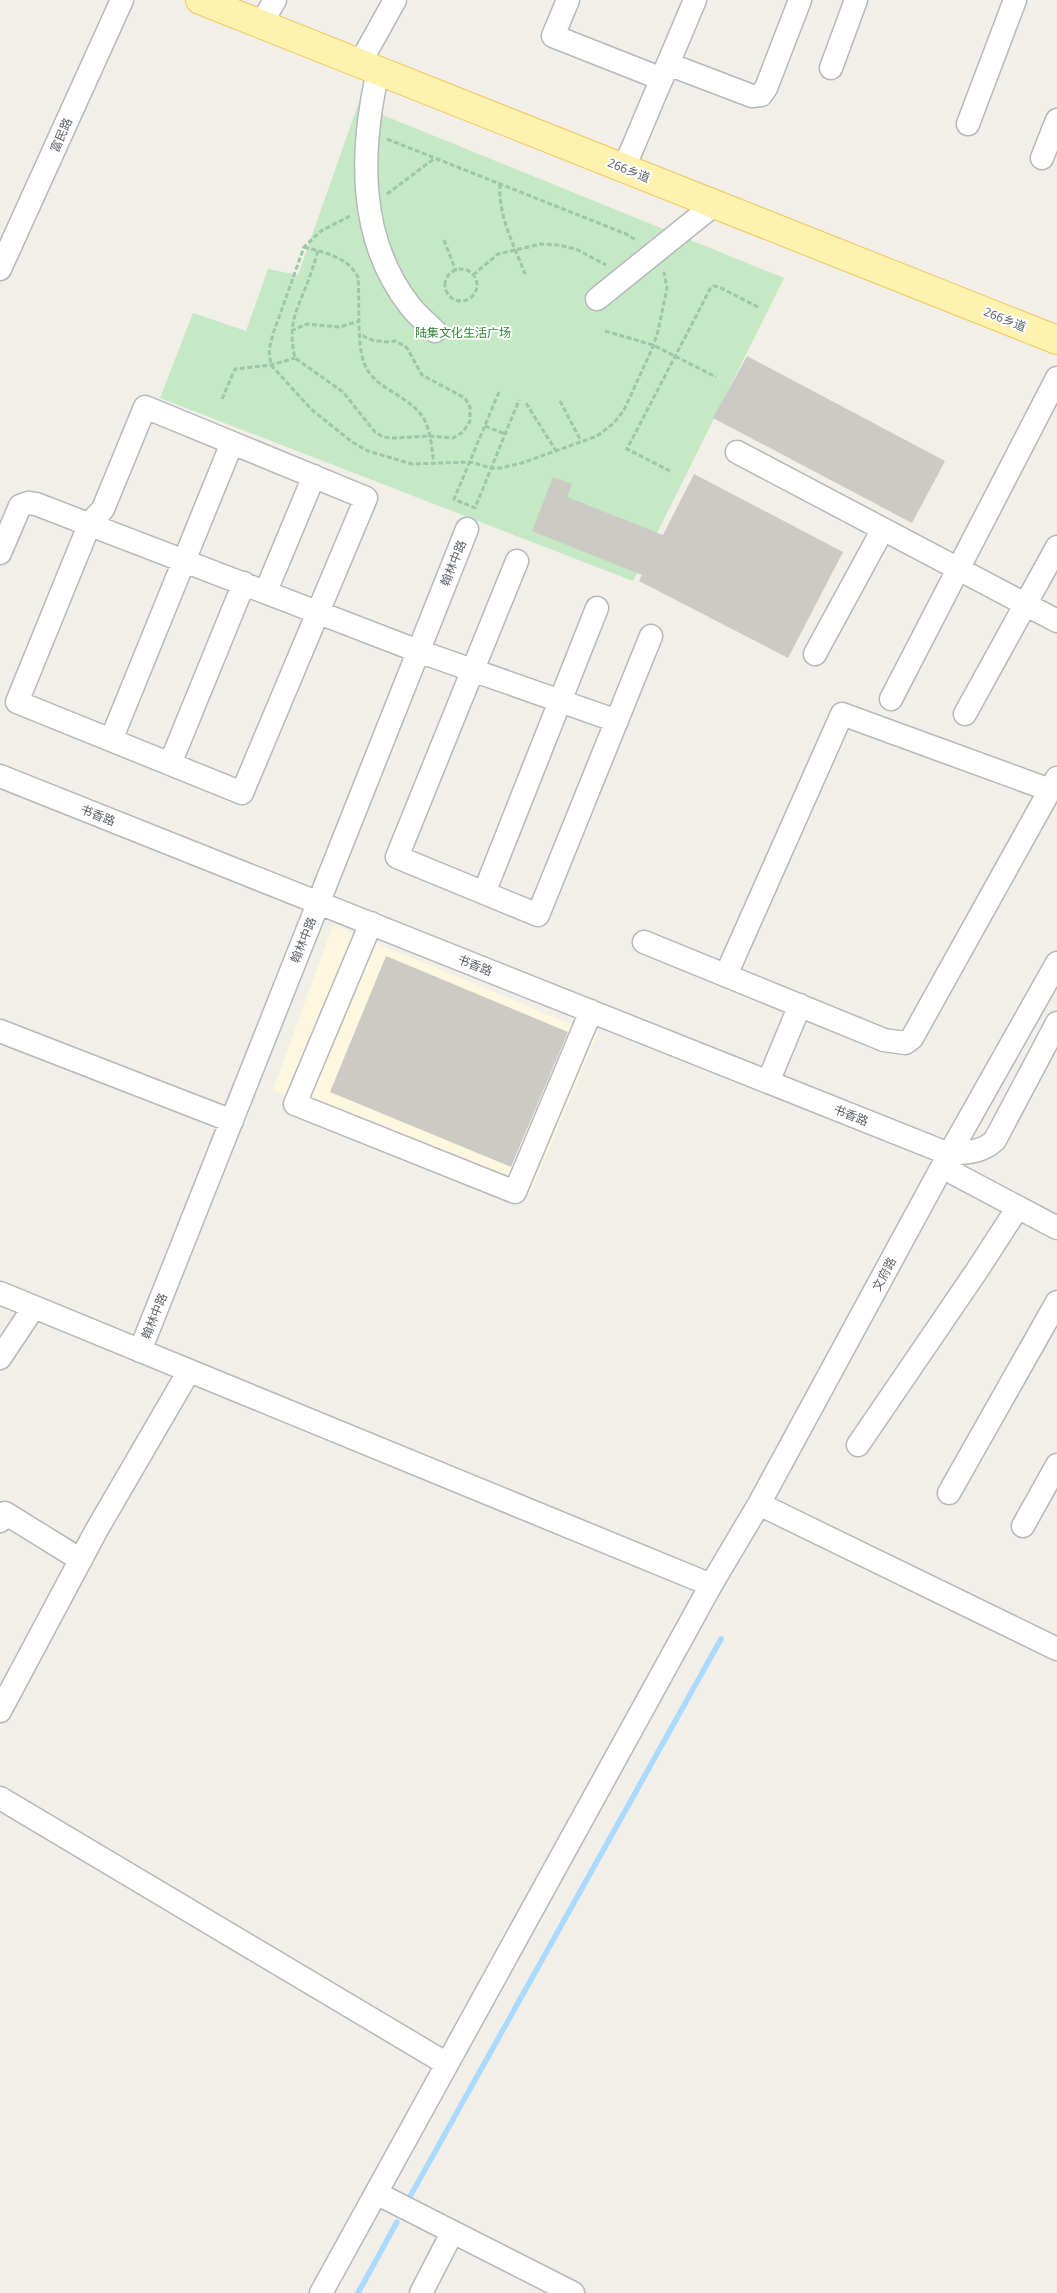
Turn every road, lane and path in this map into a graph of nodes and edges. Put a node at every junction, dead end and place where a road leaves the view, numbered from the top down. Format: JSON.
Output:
{"nodes":[{"id":1,"x":122,"y":0,"type":"edge"},
{"id":2,"x":200,"y":0,"type":"edge"},
{"id":3,"x":275,"y":0,"type":"edge"},
{"id":4,"x":395,"y":0,"type":"edge"},
{"id":5,"x":568,"y":0,"type":"edge"},
{"id":6,"x":695,"y":0,"type":"edge"},
{"id":7,"x":800,"y":0,"type":"edge"},
{"id":8,"x":856,"y":0,"type":"edge"},
{"id":9,"x":1015,"y":0,"type":"edge"},
{"id":10,"x":261,"y":24,"type":"junction"},
{"id":11,"x":369,"y":67,"type":"junction"},
{"id":12,"x":831,"y":68,"type":"dead end"},
{"id":13,"x":665,"y":72,"type":"junction"},
{"id":14,"x":1057,"y":120,"type":"edge"},
{"id":15,"x":968,"y":124,"type":"dead end"},
{"id":16,"x":368,"y":132,"type":"junction"},
{"id":17,"x":435,"y":158,"type":"junction"},
{"id":18,"x":1042,"y":158,"type":"dead end"},
{"id":19,"x":624,"y":168,"type":"junction"},
{"id":20,"x":500,"y":184,"type":"junction"},
{"id":21,"x":714,"y":204,"type":"junction"},
{"id":22,"x":368,"y":206,"type":"junction"},
{"id":23,"x":444,"y":240,"type":"dead end"},
{"id":24,"x":304,"y":247,"type":"junction"},
{"id":25,"x":516,"y":250,"type":"junction"},
{"id":26,"x":318,"y":251,"type":"junction"},
{"id":27,"x":654,"y":253,"type":"junction"},
{"id":28,"x":0,"y":269,"type":"edge"},
{"id":29,"x":456,"y":271,"type":"junction"},
{"id":30,"x":525,"y":274,"type":"dead end"},
{"id":31,"x":473,"y":275,"type":"junction"},
{"id":32,"x":623,"y":278,"type":"junction"},
{"id":33,"x":597,"y":300,"type":"dead end"},
{"id":34,"x":758,"y":307,"type":"dead end"},
{"id":35,"x":360,"y":321,"type":"junction"},
{"id":36,"x":291,"y":331,"type":"junction"},
{"id":37,"x":435,"y":331,"type":"dead end"},
{"id":38,"x":605,"y":331,"type":"dead end"},
{"id":39,"x":361,"y":335,"type":"junction"},
{"id":40,"x":1056,"y":336,"type":"edge"},
{"id":41,"x":653,"y":344,"type":"junction"},
{"id":42,"x":676,"y":356,"type":"junction"},
{"id":43,"x":295,"y":358,"type":"junction"},
{"id":44,"x":271,"y":365,"type":"junction"},
{"id":45,"x":716,"y":377,"type":"dead end"},
{"id":46,"x":1057,"y":378,"type":"edge"},
{"id":47,"x":499,"y":392,"type":"dead end"},
{"id":48,"x":222,"y":399,"type":"dead end"},
{"id":49,"x":519,"y":400,"type":"dead end"},
{"id":50,"x":560,"y":401,"type":"dead end"},
{"id":51,"x":526,"y":403,"type":"dead end"},
{"id":52,"x":485,"y":426,"type":"junction"},
{"id":53,"x":505,"y":434,"type":"junction"},
{"id":54,"x":429,"y":436,"type":"junction"},
{"id":55,"x":582,"y":441,"type":"junction"},
{"id":56,"x":232,"y":443,"type":"junction"},
{"id":57,"x":556,"y":451,"type":"junction"},
{"id":58,"x":737,"y":452,"type":"dead end"},
{"id":59,"x":470,"y":462,"type":"junction"},
{"id":60,"x":434,"y":464,"type":"junction"},
{"id":61,"x":491,"y":468,"type":"junction"},
{"id":62,"x":670,"y":471,"type":"dead end"},
{"id":63,"x":314,"y":476,"type":"junction"},
{"id":64,"x":90,"y":523,"type":"junction"},
{"id":65,"x":466,"y":529,"type":"dead end"},
{"id":66,"x":883,"y":529,"type":"junction"},
{"id":67,"x":1057,"y":547,"type":"edge"},
{"id":68,"x":0,"y":553,"type":"edge"},
{"id":69,"x":184,"y":560,"type":"junction"},
{"id":70,"x":517,"y":560,"type":"dead end"},
{"id":71,"x":958,"y":569,"type":"junction"},
{"id":72,"x":244,"y":583,"type":"junction"},
{"id":73,"x":266,"y":591,"type":"junction"},
{"id":74,"x":1025,"y":604,"type":"junction"},
{"id":75,"x":596,"y":608,"type":"dead end"},
{"id":76,"x":318,"y":612,"type":"junction"},
{"id":77,"x":1057,"y":621,"type":"edge"},
{"id":78,"x":651,"y":636,"type":"dead end"},
{"id":79,"x":418,"y":650,"type":"junction"},
{"id":80,"x":815,"y":654,"type":"dead end"},
{"id":81,"x":473,"y":670,"type":"junction"},
{"id":82,"x":8,"y":699,"type":"edge"},
{"id":83,"x":891,"y":699,"type":"dead end"},
{"id":84,"x":560,"y":700,"type":"junction"},
{"id":85,"x":965,"y":714,"type":"dead end"},
{"id":86,"x":617,"y":721,"type":"junction"},
{"id":87,"x":111,"y":740,"type":"junction"},
{"id":88,"x":170,"y":764,"type":"junction"},
{"id":89,"x":0,"y":776,"type":"edge"},
{"id":90,"x":1054,"y":784,"type":"edge"},
{"id":91,"x":484,"y":893,"type":"junction"},
{"id":92,"x":318,"y":903,"type":"junction"},
{"id":93,"x":371,"y":923,"type":"junction"},
{"id":94,"x":644,"y":942,"type":"dead end"},
{"id":95,"x":1054,"y":967,"type":"edge"},
{"id":96,"x":726,"y":974,"type":"junction"},
{"id":97,"x":1057,"y":995,"type":"edge"},
{"id":98,"x":800,"y":1005,"type":"junction"},
{"id":99,"x":591,"y":1012,"type":"junction"},
{"id":100,"x":1057,"y":1023,"type":"edge"},
{"id":101,"x":0,"y":1031,"type":"edge"},
{"id":102,"x":768,"y":1082,"type":"junction"},
{"id":103,"x":232,"y":1120,"type":"junction"},
{"id":104,"x":946,"y":1161,"type":"junction"},
{"id":105,"x":1018,"y":1207,"type":"junction"},
{"id":106,"x":1057,"y":1228,"type":"edge"},
{"id":107,"x":0,"y":1293,"type":"edge"},
{"id":108,"x":1057,"y":1302,"type":"edge"},
{"id":109,"x":34,"y":1307,"type":"junction"},
{"id":110,"x":140,"y":1351,"type":"junction"},
{"id":111,"x":0,"y":1358,"type":"edge"},
{"id":112,"x":189,"y":1371,"type":"junction"},
{"id":113,"x":858,"y":1446,"type":"dead end"},
{"id":114,"x":1057,"y":1466,"type":"edge"},
{"id":115,"x":949,"y":1493,"type":"dead end"},
{"id":116,"x":760,"y":1504,"type":"junction"},
{"id":117,"x":0,"y":1521,"type":"edge"},
{"id":118,"x":1023,"y":1526,"type":"dead end"},
{"id":119,"x":81,"y":1560,"type":"junction"},
{"id":120,"x":711,"y":1585,"type":"junction"},
{"id":121,"x":1057,"y":1649,"type":"edge"},
{"id":122,"x":0,"y":1711,"type":"edge"},
{"id":123,"x":0,"y":1798,"type":"edge"},
{"id":124,"x":447,"y":2064,"type":"junction"},
{"id":125,"x":376,"y":2193,"type":"junction"},
{"id":126,"x":452,"y":2232,"type":"junction"},
{"id":127,"x":321,"y":2293,"type":"edge"},
{"id":128,"x":421,"y":2293,"type":"edge"},
{"id":129,"x":573,"y":2293,"type":"edge"}],
"edges":[{"from":1,"to":28,"type":"street","name":"富民路"},
{"from":2,"to":10,"type":"main road","name":"266乡道"},
{"from":3,"to":10,"type":"street"},
{"from":4,"to":11,"type":"street"},
{"from":5,"to":13,"type":"street"},
{"from":6,"to":13,"type":"street"},
{"from":7,"to":13,"type":"street"},
{"from":8,"to":12,"type":"street"},
{"from":9,"to":15,"type":"street"},
{"from":10,"to":11,"type":"main road","name":"266乡道"},
{"from":11,"to":16,"type":"street"},
{"from":11,"to":19,"type":"main road","name":"266乡道"},
{"from":13,"to":19,"type":"street"},
{"from":14,"to":18,"type":"street"},
{"from":16,"to":17,"type":"path"},
{"from":16,"to":22,"type":"street"},
{"from":17,"to":20,"type":"path"},
{"from":17,"to":22,"type":"path"},
{"from":19,"to":21,"type":"main road","name":"266乡道"},
{"from":20,"to":25,"type":"path"},
{"from":20,"to":27,"type":"path"},
{"from":21,"to":27,"type":"street"},
{"from":21,"to":40,"type":"main road","name":"266乡道"},
{"from":22,"to":24,"type":"path"},
{"from":22,"to":37,"type":"street"},
{"from":23,"to":29,"type":"path"},
{"from":24,"to":26,"type":"path"},
{"from":24,"to":44,"type":"path"},
{"from":25,"to":30,"type":"path"},
{"from":25,"to":31,"type":"path"},
{"from":25,"to":32,"type":"path"},
{"from":26,"to":35,"type":"path"},
{"from":26,"to":36,"type":"path"},
{"from":27,"to":32,"type":"street"},
{"from":27,"to":41,"type":"path"},
{"from":29,"to":31,"type":"path"},
{"from":29,"to":31,"type":"path"},
{"from":32,"to":33,"type":"street"},
{"from":34,"to":42,"type":"path"},
{"from":35,"to":36,"type":"path"},
{"from":35,"to":39,"type":"path"},
{"from":36,"to":43,"type":"path"},
{"from":38,"to":41,"type":"path"},
{"from":39,"to":54,"type":"path"},
{"from":39,"to":54,"type":"path"},
{"from":41,"to":42,"type":"path"},
{"from":41,"to":55,"type":"path"},
{"from":42,"to":45,"type":"path"},
{"from":42,"to":62,"type":"path"},
{"from":43,"to":44,"type":"path"},
{"from":43,"to":54,"type":"path"},
{"from":44,"to":48,"type":"path"},
{"from":44,"to":60,"type":"path"},
{"from":46,"to":71,"type":"street"},
{"from":47,"to":52,"type":"path"},
{"from":49,"to":53,"type":"path"},
{"from":50,"to":55,"type":"path"},
{"from":51,"to":57,"type":"path"},
{"from":52,"to":53,"type":"path"},
{"from":52,"to":59,"type":"path"},
{"from":53,"to":61,"type":"path"},
{"from":54,"to":60,"type":"path"},
{"from":55,"to":57,"type":"path"},
{"from":56,"to":63,"type":"street"},
{"from":56,"to":64,"type":"street"},
{"from":56,"to":69,"type":"street"},
{"from":57,"to":61,"type":"path"},
{"from":58,"to":66,"type":"street"},
{"from":59,"to":60,"type":"path"},
{"from":59,"to":61,"type":"path"},
{"from":59,"to":61,"type":"path"},
{"from":63,"to":73,"type":"street"},
{"from":63,"to":76,"type":"street"},
{"from":64,"to":68,"type":"street"},
{"from":64,"to":69,"type":"street"},
{"from":64,"to":82,"type":"street"},
{"from":65,"to":79,"type":"street","name":"翰林中路"},
{"from":66,"to":71,"type":"street"},
{"from":66,"to":80,"type":"street"},
{"from":67,"to":74,"type":"street"},
{"from":69,"to":72,"type":"street"},
{"from":69,"to":87,"type":"street"},
{"from":70,"to":81,"type":"street"},
{"from":71,"to":74,"type":"street"},
{"from":71,"to":83,"type":"street"},
{"from":72,"to":73,"type":"street"},
{"from":72,"to":88,"type":"street"},
{"from":73,"to":76,"type":"street"},
{"from":74,"to":77,"type":"street"},
{"from":74,"to":85,"type":"street"},
{"from":75,"to":84,"type":"street"},
{"from":76,"to":79,"type":"street"},
{"from":76,"to":88,"type":"street"},
{"from":78,"to":86,"type":"street"},
{"from":79,"to":81,"type":"street"},
{"from":79,"to":92,"type":"street","name":"翰林中路"},
{"from":81,"to":84,"type":"street"},
{"from":81,"to":91,"type":"street"},
{"from":82,"to":87,"type":"street"},
{"from":84,"to":86,"type":"street"},
{"from":84,"to":91,"type":"street"},
{"from":86,"to":91,"type":"street"},
{"from":87,"to":88,"type":"street"},
{"from":89,"to":92,"type":"street","name":"书香路"},
{"from":90,"to":96,"type":"street"},
{"from":90,"to":98,"type":"street"},
{"from":92,"to":93,"type":"street","name":"书香路"},
{"from":92,"to":103,"type":"street","name":"翰林中路"},
{"from":93,"to":99,"type":"street","name":"书香路"},
{"from":93,"to":99,"type":"street"},
{"from":94,"to":96,"type":"street"},
{"from":95,"to":97,"type":"street"},
{"from":95,"to":104,"type":"street","name":"文府路"},
{"from":96,"to":98,"type":"street"},
{"from":98,"to":102,"type":"street"},
{"from":99,"to":102,"type":"street","name":"书香路"},
{"from":100,"to":104,"type":"street"},
{"from":101,"to":103,"type":"street"},
{"from":102,"to":104,"type":"street","name":"书香路"},
{"from":103,"to":110,"type":"street","name":"翰林中路"},
{"from":104,"to":105,"type":"street","name":"书香路"},
{"from":104,"to":116,"type":"street","name":"文府路"},
{"from":105,"to":106,"type":"street","name":"书香路"},
{"from":105,"to":113,"type":"street"},
{"from":107,"to":109,"type":"street"},
{"from":108,"to":115,"type":"street"},
{"from":109,"to":110,"type":"street"},
{"from":109,"to":111,"type":"street"},
{"from":110,"to":112,"type":"street"},
{"from":112,"to":119,"type":"street"},
{"from":112,"to":120,"type":"street"},
{"from":114,"to":118,"type":"street"},
{"from":116,"to":120,"type":"street","name":"文府路"},
{"from":116,"to":121,"type":"street"},
{"from":117,"to":119,"type":"street"},
{"from":119,"to":122,"type":"street"},
{"from":120,"to":124,"type":"street","name":"文府路"},
{"from":123,"to":124,"type":"street"},
{"from":124,"to":125,"type":"street","name":"文府路"},
{"from":125,"to":126,"type":"street"},
{"from":125,"to":127,"type":"street","name":"文府路"},
{"from":126,"to":128,"type":"street"},
{"from":126,"to":129,"type":"street"}]}
